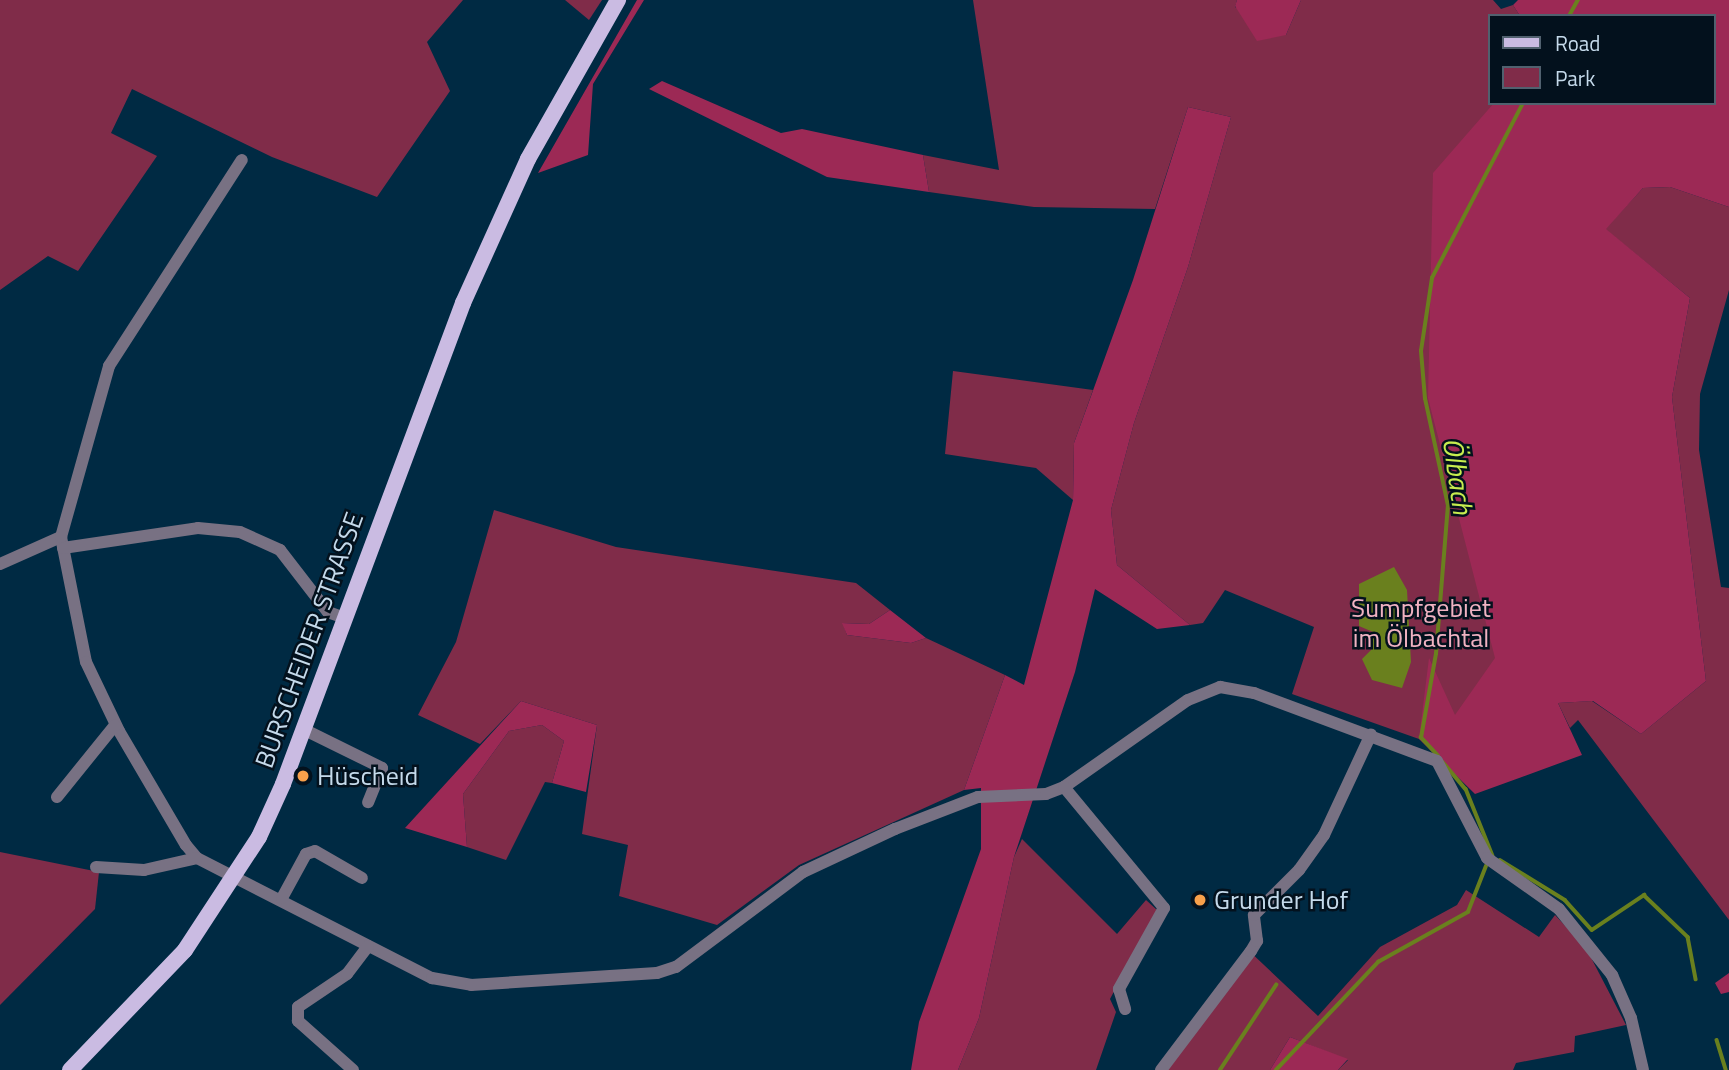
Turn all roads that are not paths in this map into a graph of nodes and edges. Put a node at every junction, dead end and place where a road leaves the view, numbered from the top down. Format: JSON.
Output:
{"nodes":[{"id":1,"x":618,"y":0,"type":"edge"},
{"id":2,"x":242,"y":160,"type":"dead end"},
{"id":3,"x":62,"y":542,"type":"junction"},
{"id":4,"x":0,"y":564,"type":"edge"},
{"id":5,"x":342,"y":617,"type":"junction"},
{"id":6,"x":115,"y":725,"type":"junction"},
{"id":7,"x":303,"y":729,"type":"junction"},
{"id":8,"x":1371,"y":734,"type":"junction"},
{"id":9,"x":1064,"y":787,"type":"junction"},
{"id":10,"x":57,"y":797,"type":"dead end"},
{"id":11,"x":368,"y":802,"type":"dead end"},
{"id":12,"x":197,"y":858,"type":"junction"},
{"id":13,"x":96,"y":867,"type":"dead end"},
{"id":14,"x":234,"y":877,"type":"junction"},
{"id":15,"x":362,"y":878,"type":"dead end"},
{"id":16,"x":282,"y":898,"type":"junction"},
{"id":17,"x":368,"y":946,"type":"junction"},
{"id":18,"x":1125,"y":1009,"type":"dead end"},
{"id":19,"x":70,"y":1070,"type":"edge"},
{"id":20,"x":353,"y":1070,"type":"edge"},
{"id":21,"x":1161,"y":1070,"type":"edge"},
{"id":22,"x":1643,"y":1070,"type":"edge"}],
"edges":[{"from":1,"to":5,"type":"main road","name":"BURSCHEIDER STRASSE"},
{"from":2,"to":3,"type":"street"},
{"from":3,"to":4,"type":"street"},
{"from":3,"to":5,"type":"street"},
{"from":3,"to":6,"type":"street"},
{"from":5,"to":7,"type":"main road","name":"BURSCHEIDER STRASSE"},
{"from":6,"to":10,"type":"street"},
{"from":6,"to":12,"type":"street"},
{"from":7,"to":11,"type":"street"},
{"from":7,"to":14,"type":"main road","name":"BURSCHEIDER STRASSE"},
{"from":8,"to":9,"type":"street"},
{"from":8,"to":21,"type":"street"},
{"from":8,"to":22,"type":"street"},
{"from":9,"to":17,"type":"street"},
{"from":9,"to":18,"type":"street"},
{"from":12,"to":13,"type":"street"},
{"from":12,"to":14,"type":"street"},
{"from":14,"to":16,"type":"street"},
{"from":14,"to":19,"type":"main road","name":"BURSCHEIDER STRASSE"},
{"from":15,"to":16,"type":"street"},
{"from":16,"to":17,"type":"street"},
{"from":17,"to":20,"type":"street"}]}
